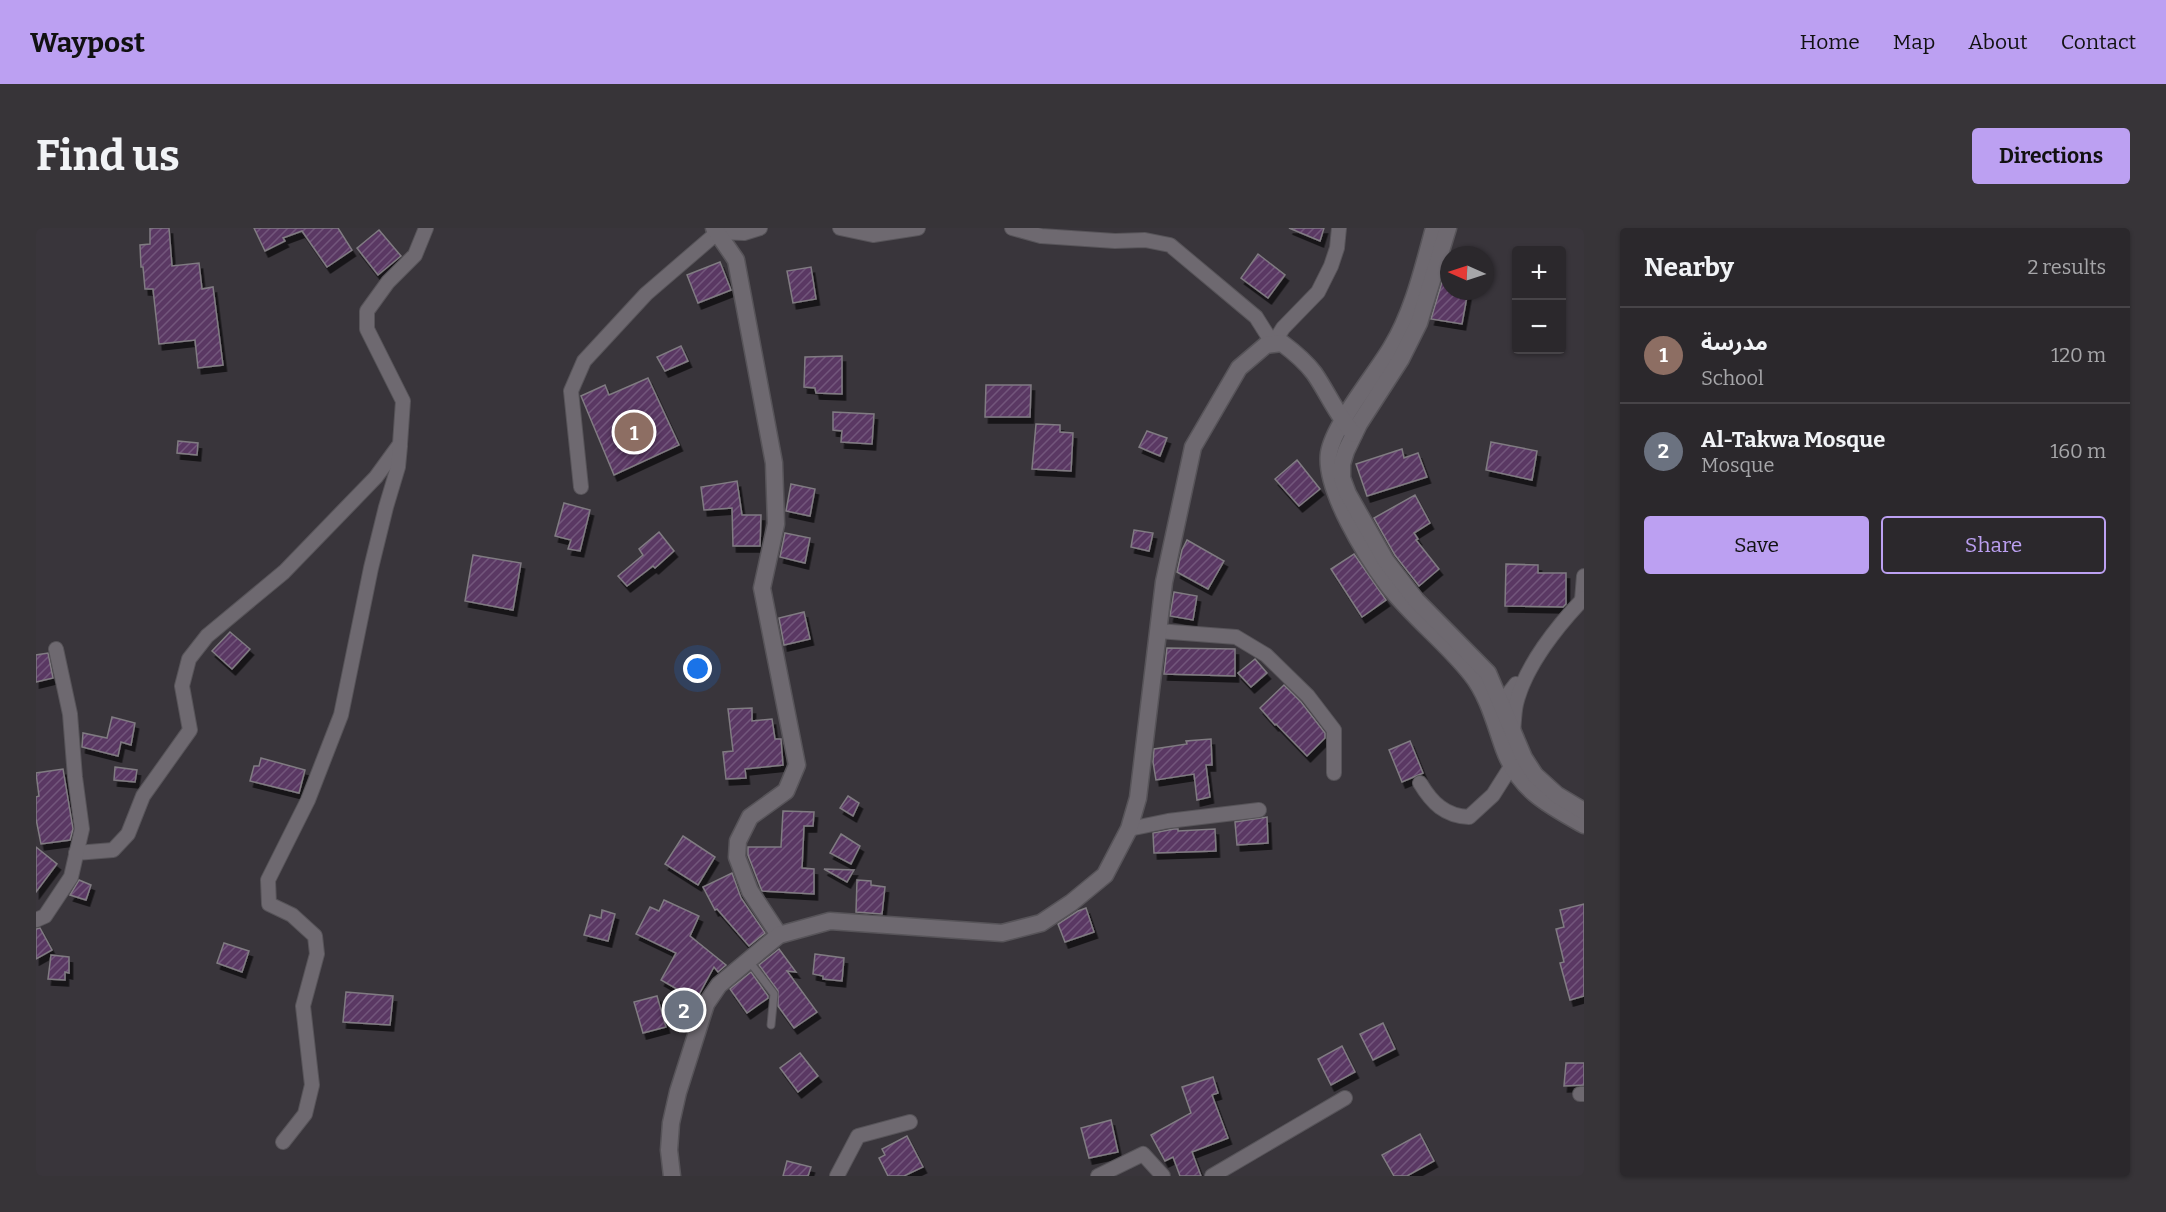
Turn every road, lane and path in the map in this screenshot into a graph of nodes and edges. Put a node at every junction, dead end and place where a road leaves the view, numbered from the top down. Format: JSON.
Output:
{"nodes":[{"id":1,"x":426,"y":228,"type":"edge"},
{"id":2,"x":760,"y":228,"type":"edge"},
{"id":3,"x":840,"y":228,"type":"edge"},
{"id":4,"x":918,"y":228,"type":"edge"},
{"id":5,"x":1012,"y":228,"type":"edge"},
{"id":6,"x":1339,"y":228,"type":"edge"},
{"id":7,"x":1434,"y":228,"type":"edge"},
{"id":8,"x":1448,"y":228,"type":"edge"},
{"id":9,"x":716,"y":230,"type":"edge"},
{"id":10,"x":1273,"y":344,"type":"junction"},
{"id":11,"x":1349,"y":428,"type":"junction"},
{"id":12,"x":400,"y":444,"type":"junction"},
{"id":13,"x":581,"y":487,"type":"dead end"},
{"id":14,"x":1584,"y":576,"type":"edge"},
{"id":15,"x":1583,"y":599,"type":"edge"},
{"id":16,"x":1158,"y":631,"type":"junction"},
{"id":17,"x":56,"y":649,"type":"dead end"},
{"id":18,"x":1492,"y":680,"type":"junction"},
{"id":19,"x":1518,"y":688,"type":"junction"},
{"id":20,"x":1484,"y":696,"type":"junction"},
{"id":21,"x":1502,"y":702,"type":"junction"},
{"id":22,"x":1495,"y":721,"type":"junction"},
{"id":23,"x":1514,"y":732,"type":"junction"},
{"id":24,"x":1512,"y":765,"type":"junction"},
{"id":25,"x":1334,"y":773,"type":"dead end"},
{"id":26,"x":1420,"y":783,"type":"dead end"},
{"id":27,"x":1259,"y":810,"type":"dead end"},
{"id":28,"x":1584,"y":811,"type":"edge"},
{"id":29,"x":1584,"y":825,"type":"edge"},
{"id":30,"x":1129,"y":829,"type":"junction"},
{"id":31,"x":76,"y":853,"type":"junction"},
{"id":32,"x":36,"y":920,"type":"edge"},
{"id":33,"x":779,"y":935,"type":"junction"},
{"id":34,"x":749,"y":961,"type":"junction"},
{"id":35,"x":771,"y":1025,"type":"dead end"},
{"id":36,"x":1345,"y":1098,"type":"dead end"},
{"id":37,"x":910,"y":1122,"type":"dead end"},
{"id":38,"x":284,"y":1142,"type":"dead end"},
{"id":39,"x":672,"y":1176,"type":"edge"},
{"id":40,"x":837,"y":1176,"type":"edge"},
{"id":41,"x":1098,"y":1176,"type":"edge"},
{"id":42,"x":1163,"y":1176,"type":"edge"},
{"id":43,"x":1212,"y":1176,"type":"edge"}],
"edges":[{"from":1,"to":12,"type":"street"},
{"from":2,"to":9,"type":"street"},
{"from":3,"to":4,"type":"street"},
{"from":5,"to":10,"type":"street"},
{"from":6,"to":10,"type":"street"},
{"from":7,"to":11,"type":"street"},
{"from":8,"to":11,"type":"street"},
{"from":9,"to":13,"type":"street"},
{"from":9,"to":33,"type":"street"},
{"from":10,"to":11,"type":"street"},
{"from":10,"to":16,"type":"street"},
{"from":11,"to":18,"type":"street"},
{"from":11,"to":20,"type":"street"},
{"from":12,"to":31,"type":"street"},
{"from":12,"to":38,"type":"street"},
{"from":14,"to":15,"type":"street"},
{"from":15,"to":19,"type":"street"},
{"from":16,"to":25,"type":"street"},
{"from":16,"to":30,"type":"street"},
{"from":17,"to":31,"type":"street"},
{"from":18,"to":19,"type":"street"},
{"from":18,"to":21,"type":"street"},
{"from":19,"to":21,"type":"street"},
{"from":19,"to":23,"type":"street"},
{"from":20,"to":21,"type":"street"},
{"from":20,"to":22,"type":"street"},
{"from":21,"to":22,"type":"street"},
{"from":21,"to":23,"type":"street"},
{"from":22,"to":24,"type":"street"},
{"from":23,"to":28,"type":"street"},
{"from":24,"to":26,"type":"street"},
{"from":24,"to":29,"type":"street"},
{"from":27,"to":30,"type":"street"},
{"from":30,"to":33,"type":"street"},
{"from":31,"to":32,"type":"street"},
{"from":33,"to":34,"type":"street"},
{"from":34,"to":35,"type":"lane"},
{"from":34,"to":39,"type":"street"},
{"from":36,"to":43,"type":"street"},
{"from":37,"to":40,"type":"street"},
{"from":41,"to":42,"type":"street"}]}
